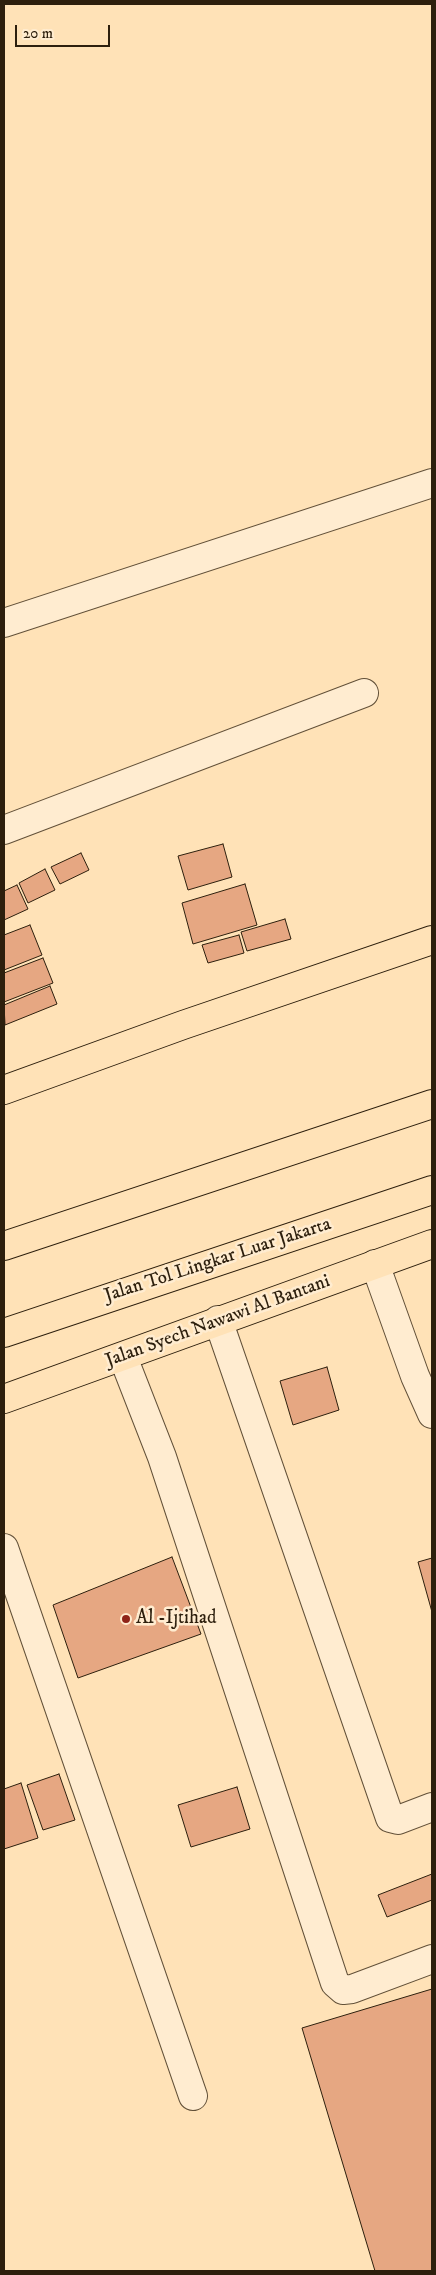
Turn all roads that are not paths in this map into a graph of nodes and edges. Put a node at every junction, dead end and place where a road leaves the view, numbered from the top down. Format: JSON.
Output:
{"nodes":[{"id":1,"x":432,"y":483,"type":"edge"},
{"id":2,"x":4,"y":623,"type":"edge"},
{"id":3,"x":364,"y":693,"type":"dead end"},
{"id":4,"x":4,"y":830,"type":"edge"},
{"id":5,"x":432,"y":940,"type":"edge"},
{"id":6,"x":4,"y":1090,"type":"edge"},
{"id":7,"x":432,"y":1104,"type":"edge"},
{"id":8,"x":432,"y":1190,"type":"edge"},
{"id":9,"x":432,"y":1244,"type":"edge"},
{"id":10,"x":4,"y":1246,"type":"edge"},
{"id":11,"x":375,"y":1264,"type":"junction"},
{"id":12,"x":218,"y":1320,"type":"junction"},
{"id":13,"x":4,"y":1333,"type":"edge"},
{"id":14,"x":123,"y":1357,"type":"junction"},
{"id":15,"x":4,"y":1399,"type":"edge"},
{"id":16,"x":432,"y":1414,"type":"edge"},
{"id":17,"x":4,"y":1548,"type":"edge"},
{"id":18,"x":432,"y":1807,"type":"edge"},
{"id":19,"x":432,"y":1959,"type":"edge"},
{"id":20,"x":193,"y":2096,"type":"dead end"}],
"edges":[{"from":1,"to":2,"type":"lane"},
{"from":3,"to":4,"type":"lane"},
{"from":5,"to":6,"type":"highway"},
{"from":7,"to":10,"type":"highway"},
{"from":8,"to":13,"type":"highway","name":"Jalan Tol Lingkar Luar Jakarta"},
{"from":9,"to":11,"type":"highway","name":"Jalan Syech Nawawi Al Bantani"},
{"from":11,"to":12,"type":"highway","name":"Jalan Syech Nawawi Al Bantani"},
{"from":11,"to":16,"type":"lane"},
{"from":12,"to":14,"type":"highway","name":"Jalan Syech Nawawi Al Bantani"},
{"from":12,"to":18,"type":"lane"},
{"from":14,"to":15,"type":"highway","name":"Jalan Syech Nawawi Al Bantani"},
{"from":14,"to":19,"type":"lane"},
{"from":17,"to":20,"type":"lane"}]}
